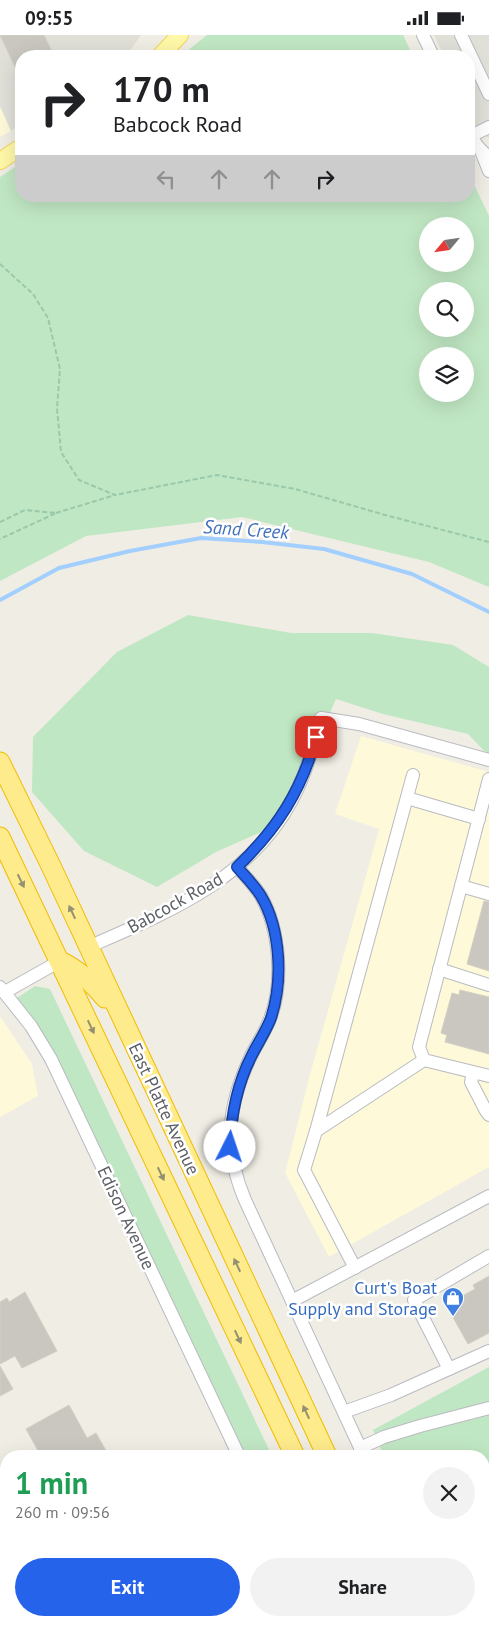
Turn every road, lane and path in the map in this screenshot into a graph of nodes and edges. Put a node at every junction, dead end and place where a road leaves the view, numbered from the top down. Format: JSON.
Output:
{"nodes":[{"id":1,"x":180,"y":35,"type":"edge"},
{"id":2,"x":423,"y":35,"type":"edge"},
{"id":3,"x":461,"y":35,"type":"edge"},
{"id":4,"x":166,"y":50,"type":"edge"},
{"id":5,"x":430,"y":50,"type":"edge"},
{"id":6,"x":468,"y":50,"type":"edge"},
{"id":7,"x":475,"y":64,"type":"edge"},
{"id":8,"x":489,"y":94,"type":"edge"},
{"id":9,"x":489,"y":127,"type":"edge"},
{"id":10,"x":475,"y":132,"type":"edge"},
{"id":11,"x":475,"y":141,"type":"edge"},
{"id":12,"x":15,"y":151,"type":"edge"},
{"id":13,"x":485,"y":154,"type":"edge"},
{"id":14,"x":0,"y":161,"type":"edge"},
{"id":15,"x":489,"y":171,"type":"edge"},
{"id":16,"x":0,"y":264,"type":"edge"},
{"id":17,"x":116,"y":495,"type":"junction"},
{"id":18,"x":56,"y":513,"type":"junction"},
{"id":19,"x":0,"y":522,"type":"edge"},
{"id":20,"x":0,"y":539,"type":"edge"},
{"id":21,"x":489,"y":542,"type":"edge"},
{"id":22,"x":489,"y":760,"type":"edge"},
{"id":23,"x":3,"y":770,"type":"edge"},
{"id":24,"x":414,"y":775,"type":"dead end"},
{"id":25,"x":489,"y":779,"type":"edge"},
{"id":26,"x":407,"y":798,"type":"junction"},
{"id":27,"x":479,"y":819,"type":"junction"},
{"id":28,"x":0,"y":837,"type":"edge"},
{"id":29,"x":237,"y":867,"type":"junction"},
{"id":30,"x":461,"y":886,"type":"junction"},
{"id":31,"x":489,"y":894,"type":"edge"},
{"id":32,"x":88,"y":947,"type":"junction"},
{"id":33,"x":60,"y":961,"type":"junction"},
{"id":34,"x":440,"y":969,"type":"junction"},
{"id":35,"x":489,"y":985,"type":"edge"},
{"id":36,"x":2,"y":989,"type":"edge"},
{"id":37,"x":128,"y":1032,"type":"junction"},
{"id":38,"x":424,"y":1060,"type":"junction"},
{"id":39,"x":473,"y":1073,"type":"junction"},
{"id":40,"x":489,"y":1076,"type":"edge"},
{"id":41,"x":489,"y":1115,"type":"edge"},
{"id":42,"x":316,"y":1131,"type":"junction"},
{"id":43,"x":489,"y":1196,"type":"edge"},
{"id":44,"x":489,"y":1256,"type":"edge"},
{"id":45,"x":355,"y":1267,"type":"junction"},
{"id":46,"x":292,"y":1301,"type":"junction"},
{"id":47,"x":489,"y":1351,"type":"edge"},
{"id":48,"x":449,"y":1369,"type":"junction"},
{"id":49,"x":489,"y":1408,"type":"edge"},
{"id":50,"x":344,"y":1412,"type":"junction"},
{"id":51,"x":236,"y":1450,"type":"edge"},
{"id":52,"x":292,"y":1450,"type":"edge"},
{"id":53,"x":324,"y":1450,"type":"edge"},
{"id":54,"x":361,"y":1450,"type":"edge"},
{"id":55,"x":366,"y":1450,"type":"edge"}],
"edges":[{"from":1,"to":4,"type":"main road"},
{"from":2,"to":5,"type":"street"},
{"from":3,"to":6,"type":"street"},
{"from":7,"to":8,"type":"street"},
{"from":9,"to":10,"type":"street"},
{"from":11,"to":13,"type":"street"},
{"from":12,"to":14,"type":"main road"},
{"from":13,"to":15,"type":"street"},
{"from":16,"to":17,"type":"path"},
{"from":17,"to":18,"type":"path"},
{"from":17,"to":21,"type":"path"},
{"from":18,"to":19,"type":"path"},
{"from":18,"to":20,"type":"path"},
{"from":22,"to":29,"type":"street","name":"Babcock Road"},
{"from":32,"to":23,"type":"highway","name":"East Platte Avenue","one_way":true},
{"from":24,"to":26,"type":"street"},
{"from":25,"to":27,"type":"street"},
{"from":26,"to":27,"type":"street"},
{"from":26,"to":42,"type":"street"},
{"from":27,"to":30,"type":"street"},
{"from":28,"to":33,"type":"highway","name":"East Platte Avenue","one_way":true},
{"from":29,"to":32,"type":"street","name":"Babcock Road"},
{"from":29,"to":46,"type":"street"},
{"from":30,"to":31,"type":"street"},
{"from":30,"to":34,"type":"street"},
{"from":32,"to":37,"type":"highway","name":"East Platte Avenue"},
{"from":33,"to":36,"type":"street"},
{"from":33,"to":37,"type":"highway"},
{"from":33,"to":52,"type":"highway","name":"East Platte Avenue","one_way":true},
{"from":34,"to":35,"type":"street"},
{"from":34,"to":38,"type":"street"},
{"from":36,"to":51,"type":"street","name":"Edison Avenue"},
{"from":53,"to":37,"type":"highway","name":"East Platte Avenue","one_way":true},
{"from":38,"to":39,"type":"street"},
{"from":38,"to":42,"type":"street"},
{"from":39,"to":40,"type":"street"},
{"from":39,"to":41,"type":"street"},
{"from":42,"to":45,"type":"street"},
{"from":43,"to":45,"type":"street"},
{"from":44,"to":48,"type":"street"},
{"from":45,"to":46,"type":"street"},
{"from":46,"to":50,"type":"street"},
{"from":47,"to":48,"type":"street"},
{"from":48,"to":50,"type":"street"},
{"from":49,"to":55,"type":"street"},
{"from":50,"to":54,"type":"street"}]}
